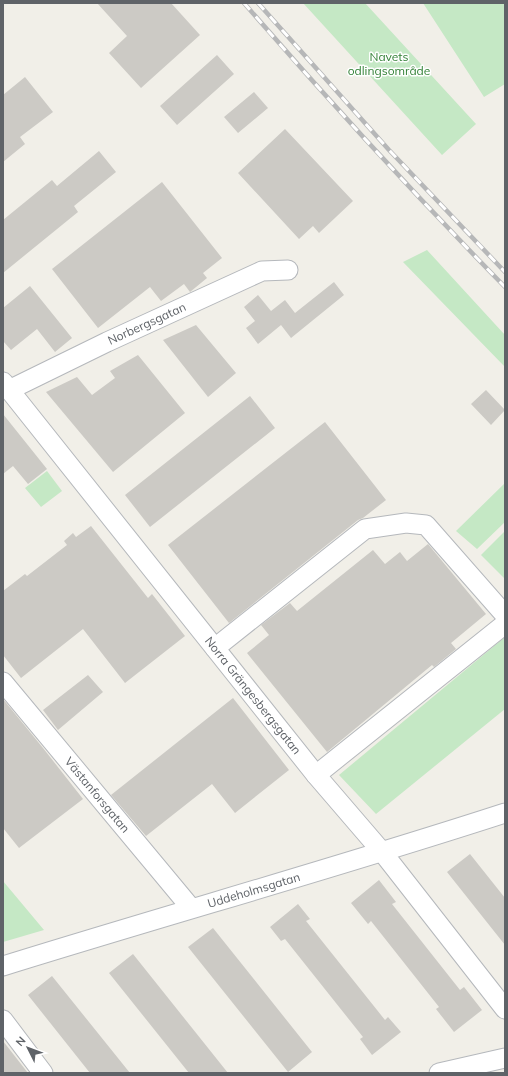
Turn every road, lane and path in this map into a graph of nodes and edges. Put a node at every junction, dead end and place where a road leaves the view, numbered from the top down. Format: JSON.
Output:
{"nodes":[{"id":1,"x":288,"y":270,"type":"dead end"},
{"id":2,"x":6,"y":386,"type":"edge"},
{"id":3,"x":505,"y":615,"type":"edge"},
{"id":4,"x":505,"y":624,"type":"edge"},
{"id":5,"x":215,"y":648,"type":"junction"},
{"id":6,"x":3,"y":682,"type":"edge"},
{"id":7,"x":316,"y":775,"type":"junction"},
{"id":8,"x":505,"y":813,"type":"edge"},
{"id":9,"x":383,"y":852,"type":"junction"},
{"id":10,"x":191,"y":908,"type":"junction"},
{"id":11,"x":3,"y":966,"type":"edge"},
{"id":12,"x":505,"y":1009,"type":"edge"},
{"id":13,"x":3,"y":1020,"type":"edge"},
{"id":14,"x":505,"y":1058,"type":"edge"},
{"id":15,"x":43,"y":1073,"type":"edge"},
{"id":16,"x":439,"y":1073,"type":"edge"}],
"edges":[{"from":1,"to":2,"type":"street","name":"Norbergsgatan"},
{"from":2,"to":5,"type":"street","name":"Norra Grängesbergsgatan"},
{"from":3,"to":5,"type":"street"},
{"from":4,"to":7,"type":"street"},
{"from":5,"to":7,"type":"street","name":"Norra Grängesbergsgatan"},
{"from":6,"to":10,"type":"street","name":"Västanforsgatan"},
{"from":7,"to":9,"type":"street","name":"Norra Grängesbergsgatan"},
{"from":8,"to":9,"type":"street","name":"Uddeholmsgatan"},
{"from":9,"to":10,"type":"street","name":"Uddeholmsgatan"},
{"from":9,"to":12,"type":"street","name":"Norra Grängesbergsgatan"},
{"from":10,"to":11,"type":"street","name":"Uddeholmsgatan"},
{"from":13,"to":15,"type":"street"},
{"from":14,"to":16,"type":"street"}]}
